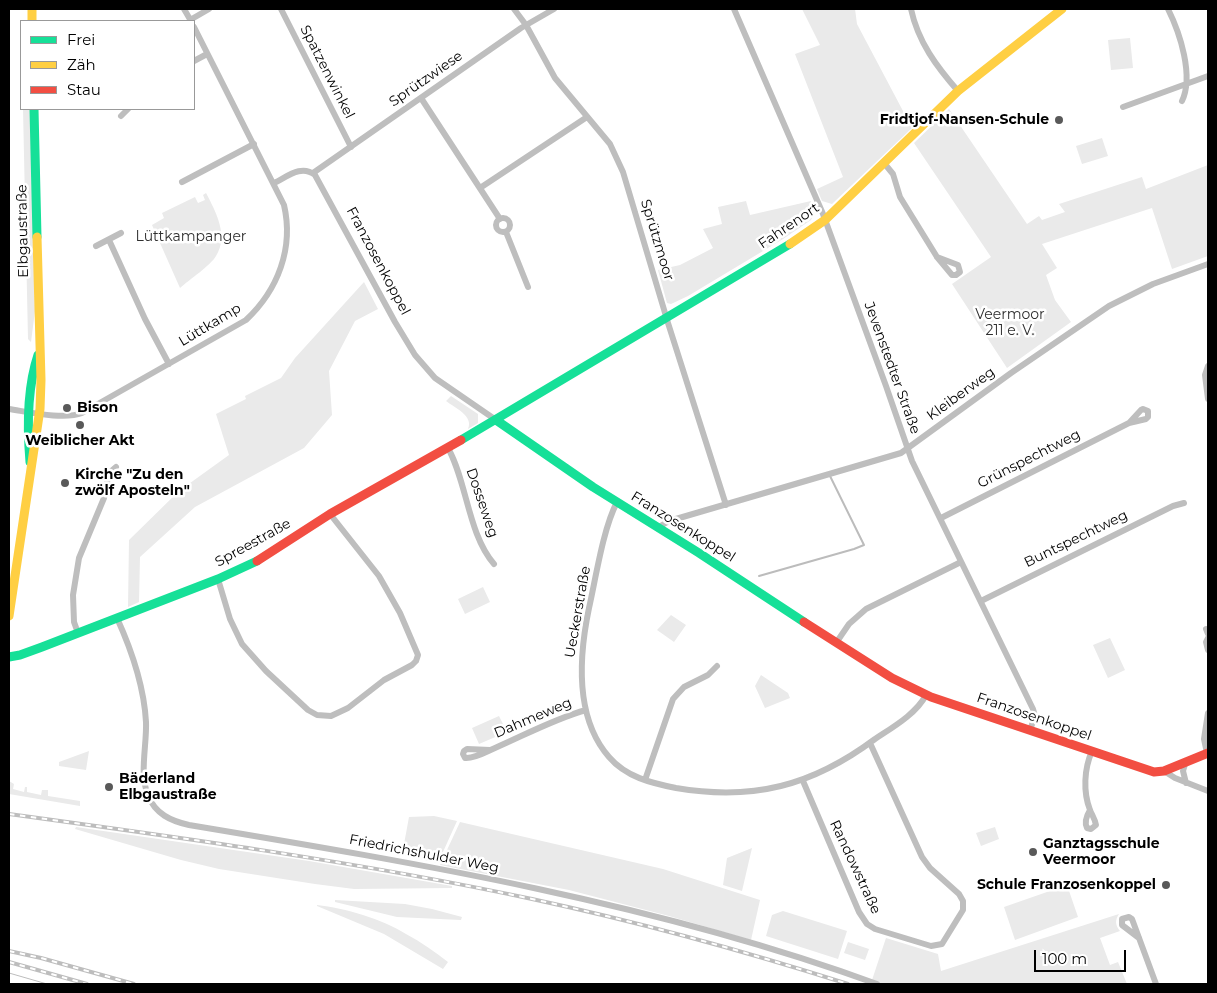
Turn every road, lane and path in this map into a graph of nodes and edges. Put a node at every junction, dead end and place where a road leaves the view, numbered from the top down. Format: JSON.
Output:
{"nodes":[{"id":1,"x":184,"y":9,"type":"edge"},
{"id":2,"x":209,"y":9,"type":"edge"},
{"id":3,"x":281,"y":9,"type":"edge"},
{"id":4,"x":514,"y":9,"type":"edge"},
{"id":5,"x":554,"y":9,"type":"edge"},
{"id":6,"x":734,"y":9,"type":"edge"},
{"id":7,"x":911,"y":9,"type":"edge"},
{"id":8,"x":1062,"y":9,"type":"edge"},
{"id":9,"x":1168,"y":9,"type":"edge"},
{"id":10,"x":190,"y":20,"type":"edge"},
{"id":11,"x":526,"y":25,"type":"junction"},
{"id":12,"x":195,"y":29,"type":"edge"},
{"id":13,"x":207,"y":54,"type":"junction"},
{"id":14,"x":195,"y":60,"type":"edge"},
{"id":15,"x":1208,"y":76,"type":"edge"},
{"id":16,"x":1187,"y":85,"type":"junction"},
{"id":17,"x":958,"y":91,"type":"junction"},
{"id":18,"x":420,"y":98,"type":"junction"},
{"id":19,"x":1182,"y":101,"type":"dead end"},
{"id":20,"x":1123,"y":108,"type":"dead end"},
{"id":21,"x":34,"y":110,"type":"edge"},
{"id":22,"x":127,"y":110,"type":"edge"},
{"id":23,"x":121,"y":116,"type":"dead end"},
{"id":24,"x":587,"y":117,"type":"junction"},
{"id":25,"x":254,"y":144,"type":"junction"},
{"id":26,"x":351,"y":147,"type":"junction"},
{"id":27,"x":884,"y":163,"type":"junction"},
{"id":28,"x":313,"y":173,"type":"junction"},
{"id":29,"x":182,"y":182,"type":"dead end"},
{"id":30,"x":274,"y":184,"type":"junction"},
{"id":31,"x":480,"y":188,"type":"junction"},
{"id":32,"x":825,"y":220,"type":"junction"},
{"id":33,"x":121,"y":233,"type":"dead end"},
{"id":34,"x":109,"y":240,"type":"junction"},
{"id":35,"x":96,"y":246,"type":"dead end"},
{"id":36,"x":937,"y":257,"type":"dead end"},
{"id":37,"x":1208,"y":264,"type":"edge"},
{"id":38,"x":528,"y":287,"type":"dead end"},
{"id":39,"x":667,"y":317,"type":"junction"},
{"id":40,"x":169,"y":364,"type":"junction"},
{"id":41,"x":1208,"y":366,"type":"edge"},
{"id":42,"x":1208,"y":399,"type":"edge"},
{"id":43,"x":9,"y":409,"type":"edge"},
{"id":44,"x":34,"y":413,"type":"junction"},
{"id":45,"x":496,"y":420,"type":"junction"},
{"id":46,"x":1129,"y":423,"type":"dead end"},
{"id":47,"x":448,"y":448,"type":"junction"},
{"id":48,"x":908,"y":448,"type":"junction"},
{"id":49,"x":116,"y":467,"type":"dead end"},
{"id":50,"x":617,"y":502,"type":"junction"},
{"id":51,"x":1184,"y":503,"type":"dead end"},
{"id":52,"x":726,"y":505,"type":"junction"},
{"id":53,"x":330,"y":514,"type":"junction"},
{"id":54,"x":940,"y":518,"type":"junction"},
{"id":55,"x":657,"y":528,"type":"junction"},
{"id":56,"x":962,"y":562,"type":"junction"},
{"id":57,"x":494,"y":564,"type":"dead end"},
{"id":58,"x":218,"y":579,"type":"junction"},
{"id":59,"x":980,"y":600,"type":"junction"},
{"id":60,"x":9,"y":616,"type":"edge"},
{"id":61,"x":117,"y":618,"type":"junction"},
{"id":62,"x":78,"y":633,"type":"junction"},
{"id":63,"x":1208,"y":638,"type":"edge"},
{"id":64,"x":836,"y":643,"type":"junction"},
{"id":65,"x":1208,"y":650,"type":"edge"},
{"id":66,"x":9,"y":657,"type":"edge"},
{"id":67,"x":717,"y":666,"type":"dead end"},
{"id":68,"x":926,"y":695,"type":"junction"},
{"id":69,"x":586,"y":710,"type":"junction"},
{"id":70,"x":1208,"y":713,"type":"edge"},
{"id":71,"x":1030,"y":730,"type":"junction"},
{"id":72,"x":870,"y":743,"type":"junction"},
{"id":73,"x":490,"y":750,"type":"dead end"},
{"id":74,"x":1092,"y":751,"type":"junction"},
{"id":75,"x":1208,"y":753,"type":"edge"},
{"id":76,"x":1186,"y":761,"type":"junction"},
{"id":77,"x":1164,"y":771,"type":"junction"},
{"id":78,"x":645,"y":780,"type":"junction"},
{"id":79,"x":803,"y":780,"type":"junction"},
{"id":80,"x":1186,"y":783,"type":"junction"},
{"id":81,"x":1208,"y":791,"type":"edge"},
{"id":82,"x":1090,"y":810,"type":"dead end"},
{"id":83,"x":1138,"y":938,"type":"dead end"},
{"id":84,"x":877,"y":984,"type":"edge"},
{"id":85,"x":1156,"y":984,"type":"edge"}],
"edges":[{"from":1,"to":10,"type":"street"},
{"from":2,"to":10,"type":"street"},
{"from":3,"to":26,"type":"street","name":"Spatzenwinkel"},
{"from":4,"to":11,"type":"street","name":"Sprützmoor"},
{"from":5,"to":11,"type":"street","name":"Sprützwiese"},
{"from":6,"to":32,"type":"street","name":"Jevenstedter Straße"},
{"from":7,"to":17,"type":"street"},
{"from":8,"to":17,"type":"street","name":"Fahrenort"},
{"from":9,"to":16,"type":"street"},
{"from":11,"to":18,"type":"street","name":"Sprützwiese"},
{"from":11,"to":24,"type":"street","name":"Sprützmoor"},
{"from":12,"to":13,"type":"street","name":"Lüttkamp"},
{"from":13,"to":14,"type":"street"},
{"from":13,"to":25,"type":"street","name":"Lüttkamp"},
{"from":15,"to":16,"type":"street"},
{"from":16,"to":19,"type":"street"},
{"from":16,"to":20,"type":"street"},
{"from":17,"to":27,"type":"street","name":"Fahrenort"},
{"from":18,"to":26,"type":"street","name":"Sprützwiese"},
{"from":18,"to":31,"type":"street"},
{"from":21,"to":44,"type":"street","name":"Elbgaustraße"},
{"from":22,"to":23,"type":"street"},
{"from":24,"to":31,"type":"street"},
{"from":24,"to":39,"type":"street","name":"Sprützmoor"},
{"from":25,"to":29,"type":"street"},
{"from":25,"to":30,"type":"street","name":"Lüttkamp"},
{"from":26,"to":28,"type":"street","name":"Sprützwiese"},
{"from":27,"to":32,"type":"street","name":"Fahrenort"},
{"from":27,"to":36,"type":"street"},
{"from":28,"to":30,"type":"street"},
{"from":28,"to":45,"type":"street","name":"Franzosenkoppel"},
{"from":30,"to":40,"type":"street","name":"Lüttkamp"},
{"from":31,"to":38,"type":"street"},
{"from":32,"to":39,"type":"street","name":"Fahrenort"},
{"from":32,"to":48,"type":"street","name":"Jevenstedter Straße"},
{"from":33,"to":34,"type":"street"},
{"from":34,"to":35,"type":"street"},
{"from":34,"to":40,"type":"street"},
{"from":37,"to":48,"type":"street","name":"Kleiberweg"},
{"from":39,"to":45,"type":"street","name":"Fahrenort"},
{"from":39,"to":52,"type":"street","name":"Sprützmoor"},
{"from":40,"to":44,"type":"street","name":"Lüttkamp"},
{"from":41,"to":42,"type":"street"},
{"from":43,"to":44,"type":"street","name":"Lüttkamp"},
{"from":44,"to":60,"type":"street","name":"Elbgaustraße"},
{"from":45,"to":47,"type":"street","name":"Spreestraße"},
{"from":45,"to":50,"type":"street","name":"Franzosenkoppel"},
{"from":46,"to":54,"type":"street","name":"Grünspechtweg"},
{"from":47,"to":53,"type":"street","name":"Spreestraße"},
{"from":47,"to":57,"type":"street","name":"Dosseweg"},
{"from":48,"to":52,"type":"street","name":"Kleiberweg"},
{"from":48,"to":54,"type":"street","name":"Jevenstedter Straße"},
{"from":49,"to":62,"type":"street"},
{"from":50,"to":55,"type":"street","name":"Franzosenkoppel"},
{"from":50,"to":69,"type":"street","name":"Ueckerstraße"},
{"from":51,"to":59,"type":"street","name":"Buntspechtweg"},
{"from":52,"to":55,"type":"street","name":"Kleiberweg"},
{"from":53,"to":58,"type":"street","name":"Spreestraße"},
{"from":53,"to":58,"type":"street"},
{"from":54,"to":56,"type":"street","name":"Jevenstedter Straße"},
{"from":55,"to":64,"type":"street","name":"Franzosenkoppel"},
{"from":56,"to":59,"type":"street","name":"Jevenstedter Straße"},
{"from":56,"to":64,"type":"street"},
{"from":58,"to":61,"type":"street","name":"Spreestraße"},
{"from":59,"to":71,"type":"street","name":"Jevenstedter Straße"},
{"from":61,"to":62,"type":"street","name":"Spreestraße"},
{"from":61,"to":84,"type":"street","name":"Friedrichshulder Weg"},
{"from":62,"to":66,"type":"street","name":"Spreestraße"},
{"from":63,"to":65,"type":"street"},
{"from":64,"to":68,"type":"street","name":"Franzosenkoppel"},
{"from":67,"to":78,"type":"street"},
{"from":68,"to":71,"type":"street","name":"Franzosenkoppel"},
{"from":68,"to":72,"type":"street","name":"Ueckerstraße"},
{"from":69,"to":73,"type":"street","name":"Dahmeweg"},
{"from":69,"to":78,"type":"street","name":"Ueckerstraße"},
{"from":70,"to":75,"type":"street"},
{"from":71,"to":74,"type":"street","name":"Franzosenkoppel"},
{"from":72,"to":79,"type":"street","name":"Ueckerstraße"},
{"from":72,"to":79,"type":"street","name":"Randowstraße"},
{"from":74,"to":77,"type":"street","name":"Franzosenkoppel"},
{"from":74,"to":82,"type":"street"},
{"from":75,"to":76,"type":"street"},
{"from":76,"to":77,"type":"street"},
{"from":76,"to":80,"type":"street"},
{"from":77,"to":80,"type":"street","name":"Franzosenkoppel"},
{"from":78,"to":79,"type":"street","name":"Ueckerstraße"},
{"from":80,"to":81,"type":"street","name":"Franzosenkoppel"},
{"from":83,"to":85,"type":"street"}]}
